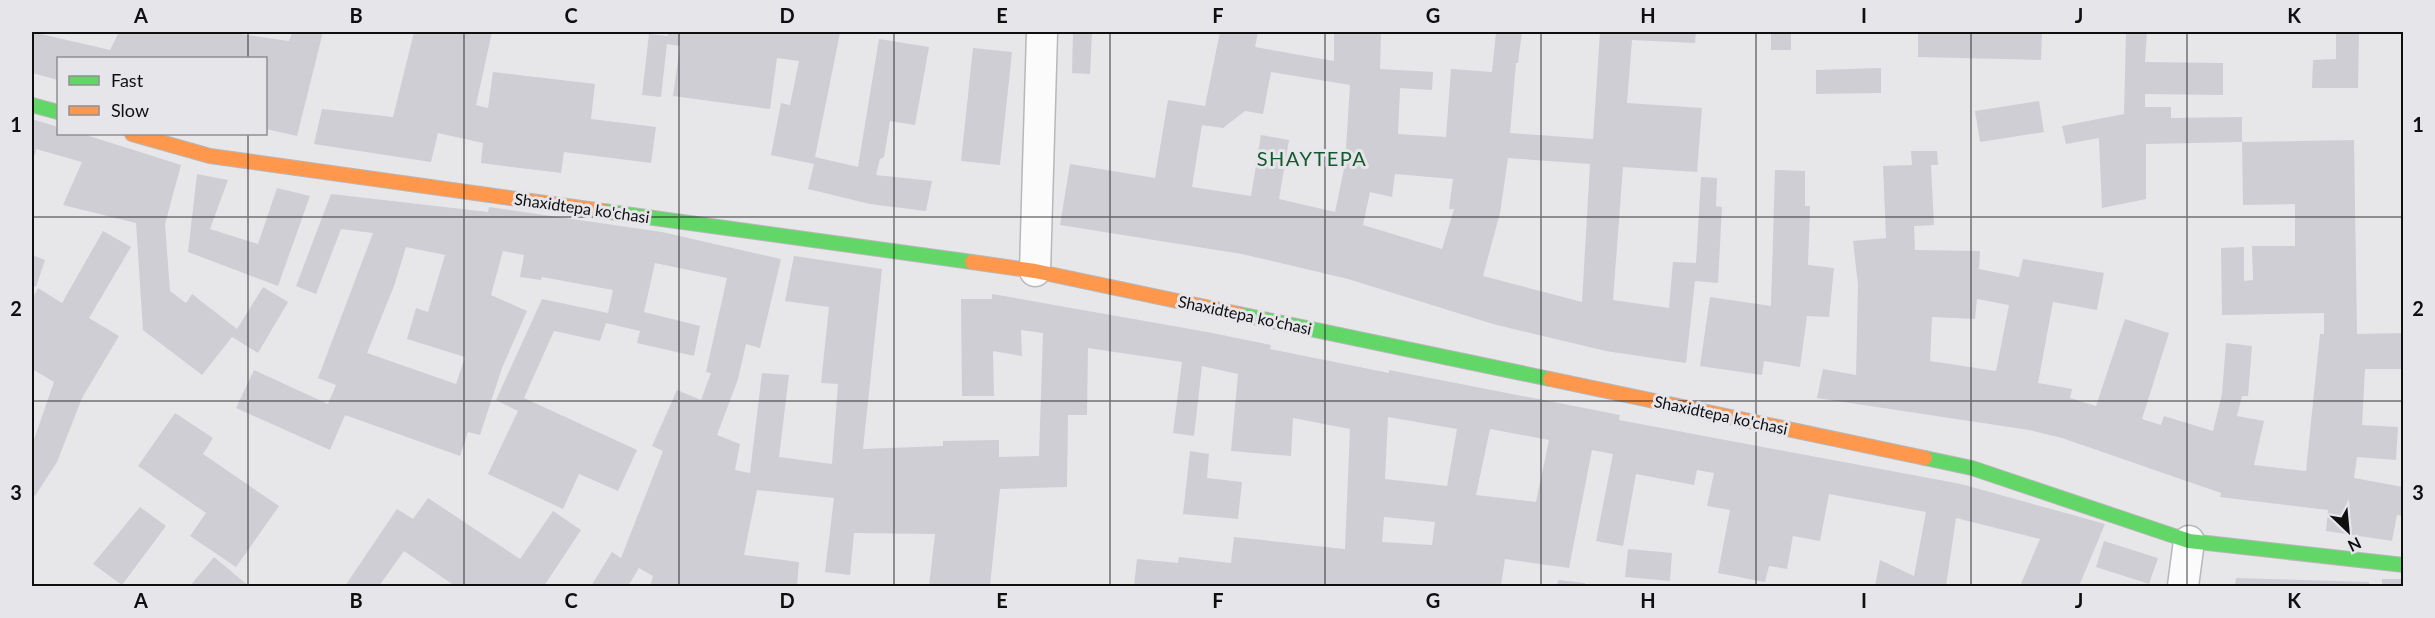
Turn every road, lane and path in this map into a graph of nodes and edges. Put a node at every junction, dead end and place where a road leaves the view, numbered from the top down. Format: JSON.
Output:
{"nodes":[{"id":1,"x":1042,"y":32,"type":"edge"},
{"id":2,"x":32,"y":105,"type":"edge"},
{"id":3,"x":57,"y":112,"type":"edge"},
{"id":4,"x":136,"y":135,"type":"edge"},
{"id":5,"x":1035,"y":271,"type":"junction"},
{"id":6,"x":2189,"y":541,"type":"junction"},
{"id":7,"x":2403,"y":565,"type":"edge"},
{"id":8,"x":2183,"y":586,"type":"edge"}],
"edges":[{"from":1,"to":5,"type":"street"},
{"from":2,"to":3,"type":"street"},
{"from":4,"to":5,"type":"street","name":"Shaxidtepa ko'chasi"},
{"from":5,"to":6,"type":"street","name":"Shaxidtepa ko'chasi"},
{"from":6,"to":7,"type":"street","name":"Shaxidtepa ko'chasi"},
{"from":6,"to":8,"type":"street"}]}
